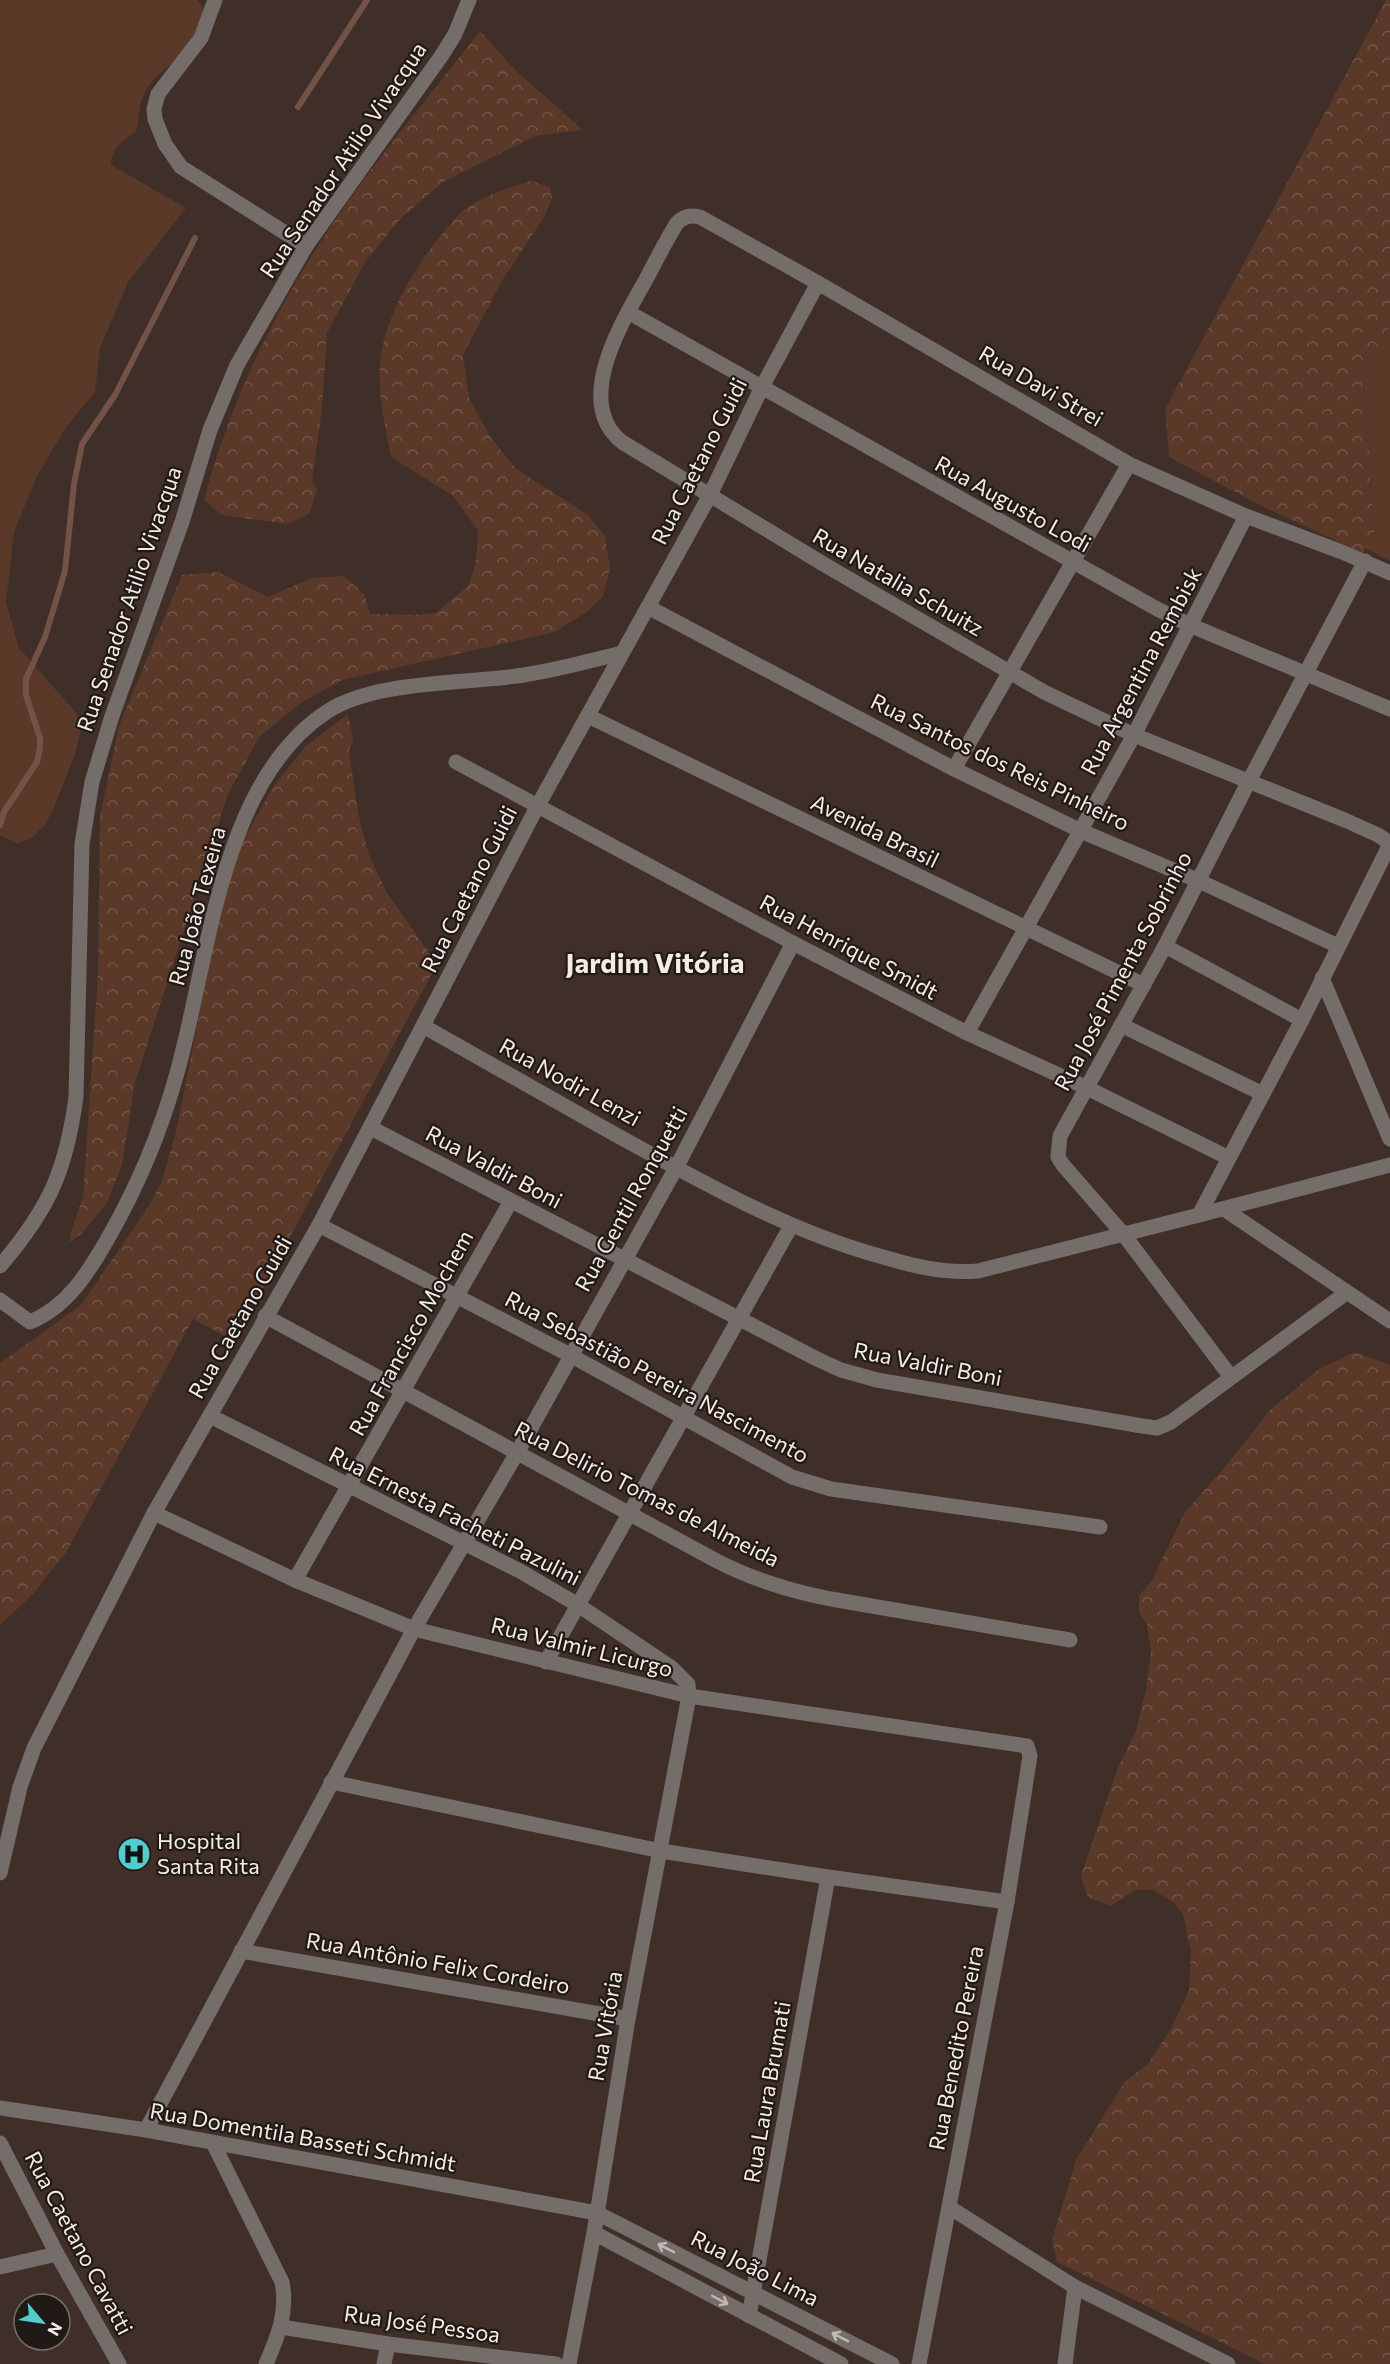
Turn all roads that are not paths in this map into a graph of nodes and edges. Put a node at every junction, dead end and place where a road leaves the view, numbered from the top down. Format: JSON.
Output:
{"nodes":[{"id":1,"x":215,"y":0,"type":"edge"},
{"id":2,"x":470,"y":0,"type":"edge"},
{"id":3,"x":682,"y":218,"type":"joint"},
{"id":4,"x":306,"y":246,"type":"junction"},
{"id":5,"x":818,"y":283,"type":"junction"},
{"id":6,"x":628,"y":312,"type":"junction"},
{"id":7,"x":762,"y":387,"type":"junction"},
{"id":8,"x":1130,"y":464,"type":"junction"},
{"id":9,"x":710,"y":495,"type":"junction"},
{"id":10,"x":1246,"y":516,"type":"junction"},
{"id":11,"x":1365,"y":561,"type":"junction"},
{"id":12,"x":1073,"y":563,"type":"junction"},
{"id":13,"x":1390,"y":573,"type":"edge"},
{"id":14,"x":648,"y":607,"type":"junction"},
{"id":15,"x":1192,"y":626,"type":"junction"},
{"id":16,"x":622,"y":653,"type":"junction"},
{"id":17,"x":1010,"y":673,"type":"junction"},
{"id":18,"x":1306,"y":673,"type":"junction"},
{"id":19,"x":1390,"y":709,"type":"edge"},
{"id":20,"x":588,"y":716,"type":"junction"},
{"id":21,"x":1134,"y":735,"type":"junction"},
{"id":22,"x":456,"y":762,"type":"dead end"},
{"id":23,"x":954,"y":769,"type":"junction"},
{"id":24,"x":1249,"y":781,"type":"junction"},
{"id":25,"x":537,"y":807,"type":"junction"},
{"id":26,"x":1081,"y":831,"type":"junction"},
{"id":27,"x":1390,"y":844,"type":"edge"},
{"id":28,"x":1198,"y":881,"type":"junction"},
{"id":29,"x":1024,"y":929,"type":"junction"},
{"id":30,"x":793,"y":943,"type":"junction"},
{"id":31,"x":1165,"y":946,"type":"junction"},
{"id":32,"x":1338,"y":946,"type":"junction"},
{"id":33,"x":1322,"y":978,"type":"junction"},
{"id":34,"x":1144,"y":985,"type":"junction"},
{"id":35,"x":1302,"y":1020,"type":"junction"},
{"id":36,"x":1121,"y":1025,"type":"junction"},
{"id":37,"x":423,"y":1026,"type":"junction"},
{"id":38,"x":967,"y":1033,"type":"junction"},
{"id":39,"x":1086,"y":1087,"type":"junction"},
{"id":40,"x":1263,"y":1094,"type":"junction"},
{"id":41,"x":371,"y":1128,"type":"junction"},
{"id":42,"x":1390,"y":1139,"type":"edge"},
{"id":43,"x":1229,"y":1158,"type":"junction"},
{"id":44,"x":1390,"y":1165,"type":"edge"},
{"id":45,"x":676,"y":1168,"type":"junction"},
{"id":46,"x":511,"y":1201,"type":"junction"},
{"id":47,"x":1224,"y":1209,"type":"junction"},
{"id":48,"x":1198,"y":1215,"type":"junction"},
{"id":49,"x":319,"y":1225,"type":"junction"},
{"id":50,"x":791,"y":1226,"type":"junction"},
{"id":51,"x":1124,"y":1235,"type":"junction"},
{"id":52,"x":623,"y":1260,"type":"junction"},
{"id":53,"x":0,"y":1266,"type":"edge"},
{"id":54,"x":1346,"y":1293,"type":"junction"},
{"id":55,"x":458,"y":1296,"type":"junction"},
{"id":56,"x":0,"y":1300,"type":"edge"},
{"id":57,"x":266,"y":1316,"type":"junction"},
{"id":58,"x":738,"y":1320,"type":"junction"},
{"id":59,"x":1390,"y":1322,"type":"edge"},
{"id":60,"x":570,"y":1355,"type":"junction"},
{"id":61,"x":1231,"y":1377,"type":"junction"},
{"id":62,"x":404,"y":1391,"type":"junction"},
{"id":63,"x":210,"y":1416,"type":"junction"},
{"id":64,"x":683,"y":1417,"type":"junction"},
{"id":65,"x":517,"y":1453,"type":"junction"},
{"id":66,"x":350,"y":1486,"type":"junction"},
{"id":67,"x":154,"y":1513,"type":"junction"},
{"id":68,"x":630,"y":1514,"type":"junction"},
{"id":69,"x":1100,"y":1527,"type":"dead end"},
{"id":70,"x":465,"y":1542,"type":"junction"},
{"id":71,"x":296,"y":1580,"type":"junction"},
{"id":72,"x":578,"y":1605,"type":"junction"},
{"id":73,"x":414,"y":1629,"type":"junction"},
{"id":74,"x":1070,"y":1640,"type":"dead end"},
{"id":75,"x":546,"y":1662,"type":"junction"},
{"id":76,"x":689,"y":1696,"type":"junction"},
{"id":77,"x":1022,"y":1745,"type":"joint"},
{"id":78,"x":331,"y":1782,"type":"junction"},
{"id":79,"x":661,"y":1851,"type":"junction"},
{"id":80,"x":0,"y":1873,"type":"edge"},
{"id":81,"x":828,"y":1877,"type":"junction"},
{"id":82,"x":1007,"y":1902,"type":"junction"},
{"id":83,"x":241,"y":1951,"type":"junction"},
{"id":84,"x":628,"y":2019,"type":"junction"},
{"id":85,"x":0,"y":2108,"type":"edge"},
{"id":86,"x":146,"y":2130,"type":"junction"},
{"id":87,"x":0,"y":2143,"type":"edge"},
{"id":88,"x":213,"y":2143,"type":"junction"},
{"id":89,"x":949,"y":2207,"type":"junction"},
{"id":90,"x":597,"y":2213,"type":"junction"},
{"id":91,"x":594,"y":2233,"type":"junction"},
{"id":92,"x":57,"y":2254,"type":"junction"},
{"id":93,"x":0,"y":2267,"type":"edge"},
{"id":94,"x":1075,"y":2287,"type":"junction"},
{"id":95,"x":753,"y":2292,"type":"junction"},
{"id":96,"x":749,"y":2316,"type":"junction"},
{"id":97,"x":281,"y":2327,"type":"junction"},
{"id":98,"x":388,"y":2344,"type":"junction"},
{"id":99,"x":119,"y":2364,"type":"edge"},
{"id":100,"x":266,"y":2364,"type":"edge"},
{"id":101,"x":384,"y":2364,"type":"edge"},
{"id":102,"x":556,"y":2364,"type":"edge"},
{"id":103,"x":568,"y":2364,"type":"edge"},
{"id":104,"x":841,"y":2364,"type":"edge"},
{"id":105,"x":892,"y":2364,"type":"edge"},
{"id":106,"x":919,"y":2364,"type":"edge"},
{"id":107,"x":1065,"y":2364,"type":"edge"},
{"id":108,"x":1228,"y":2364,"type":"edge"}],
"edges":[{"from":1,"to":4,"type":"street"},
{"from":2,"to":4,"type":"street","name":"Rua Senador Atilio Vivacqua"},
{"from":3,"to":5,"type":"street","name":"Rua Davi Strei"},
{"from":3,"to":6,"type":"street","name":"Rua Natalia Schuitz"},
{"from":4,"to":53,"type":"street","name":"Rua Senador Atilio Vivacqua"},
{"from":5,"to":7,"type":"street","name":"Rua Caetano Guidi"},
{"from":5,"to":8,"type":"street","name":"Rua Davi Strei"},
{"from":6,"to":7,"type":"street","name":"Rua Augusto Lodi"},
{"from":6,"to":9,"type":"street","name":"Rua Natalia Schuitz"},
{"from":7,"to":9,"type":"street","name":"Rua Caetano Guidi"},
{"from":7,"to":12,"type":"street","name":"Rua Augusto Lodi"},
{"from":8,"to":10,"type":"street","name":"Rua Davi Strei"},
{"from":8,"to":12,"type":"street"},
{"from":9,"to":14,"type":"street","name":"Rua Caetano Guidi"},
{"from":9,"to":17,"type":"street","name":"Rua Natalia Schuitz"},
{"from":10,"to":11,"type":"street","name":"Rua Davi Strei"},
{"from":10,"to":15,"type":"street","name":"Rua Argentina Rembisk"},
{"from":11,"to":13,"type":"street","name":"Rua Davi Strei"},
{"from":11,"to":18,"type":"street","name":"Rua José Pimenta Sobrinho"},
{"from":12,"to":15,"type":"street","name":"Rua Augusto Lodi"},
{"from":12,"to":17,"type":"street"},
{"from":14,"to":16,"type":"street","name":"Rua Caetano Guidi"},
{"from":14,"to":23,"type":"street","name":"Rua Santos dos Reis Pinheiro"},
{"from":15,"to":18,"type":"street","name":"Rua Augusto Lodi"},
{"from":15,"to":21,"type":"street","name":"Rua Argentina Rembisk"},
{"from":16,"to":20,"type":"street","name":"Rua Caetano Guidi"},
{"from":16,"to":56,"type":"street","name":"Rua João Texeira"},
{"from":17,"to":21,"type":"street","name":"Rua Natalia Schuitz"},
{"from":17,"to":23,"type":"street"},
{"from":18,"to":19,"type":"street","name":"Rua Augusto Lodi"},
{"from":18,"to":24,"type":"street","name":"Rua José Pimenta Sobrinho"},
{"from":20,"to":25,"type":"street","name":"Rua Caetano Guidi"},
{"from":20,"to":29,"type":"street","name":"Avenida Brasil"},
{"from":21,"to":24,"type":"street","name":"Rua Natalia Schuitz"},
{"from":21,"to":26,"type":"street","name":"Rua Argentina Rembisk"},
{"from":22,"to":25,"type":"street","name":"Rua Henrique Smidt"},
{"from":23,"to":26,"type":"street","name":"Rua Santos dos Reis Pinheiro"},
{"from":24,"to":27,"type":"street","name":"Rua Natalia Schuitz"},
{"from":24,"to":28,"type":"street","name":"Rua José Pimenta Sobrinho"},
{"from":25,"to":30,"type":"street","name":"Rua Henrique Smidt"},
{"from":25,"to":37,"type":"street","name":"Rua Caetano Guidi"},
{"from":26,"to":28,"type":"street","name":"Rua Santos dos Reis Pinheiro"},
{"from":26,"to":29,"type":"street","name":"Rua Argentina Rembisk"},
{"from":27,"to":32,"type":"street"},
{"from":28,"to":31,"type":"street","name":"Rua José Pimenta Sobrinho"},
{"from":28,"to":32,"type":"street","name":"Rua Santos dos Reis Pinheiro"},
{"from":29,"to":34,"type":"street","name":"Avenida Brasil"},
{"from":29,"to":38,"type":"street","name":"Rua Argentina Rembisk"},
{"from":30,"to":38,"type":"street","name":"Rua Henrique Smidt"},
{"from":30,"to":45,"type":"street","name":"Rua Gentil Ronquetti"},
{"from":31,"to":34,"type":"street","name":"Rua José Pimenta Sobrinho"},
{"from":31,"to":35,"type":"street"},
{"from":32,"to":33,"type":"street"},
{"from":33,"to":35,"type":"street"},
{"from":33,"to":42,"type":"street"},
{"from":34,"to":36,"type":"street","name":"Rua José Pimenta Sobrinho"},
{"from":35,"to":40,"type":"street"},
{"from":36,"to":39,"type":"street","name":"Rua José Pimenta Sobrinho"},
{"from":36,"to":40,"type":"street"},
{"from":37,"to":41,"type":"street","name":"Rua Caetano Guidi"},
{"from":37,"to":45,"type":"street","name":"Rua Nodir Lenzi"},
{"from":38,"to":39,"type":"street","name":"Rua Henrique Smidt"},
{"from":39,"to":43,"type":"street","name":"Rua Henrique Smidt"},
{"from":39,"to":51,"type":"street","name":"Rua José Pimenta Sobrinho"},
{"from":40,"to":43,"type":"street"},
{"from":41,"to":46,"type":"street","name":"Rua Valdir Boni"},
{"from":41,"to":49,"type":"street","name":"Rua Caetano Guidi"},
{"from":43,"to":48,"type":"street"},
{"from":44,"to":47,"type":"street","name":"Rua Nodir Lenzi"},
{"from":45,"to":50,"type":"street","name":"Rua Nodir Lenzi"},
{"from":45,"to":52,"type":"street","name":"Rua Gentil Ronquetti"},
{"from":46,"to":52,"type":"street","name":"Rua Valdir Boni"},
{"from":46,"to":55,"type":"street","name":"Rua Francisco Mochem"},
{"from":47,"to":48,"type":"street","name":"Rua Nodir Lenzi"},
{"from":47,"to":54,"type":"street"},
{"from":48,"to":51,"type":"street","name":"Rua Nodir Lenzi"},
{"from":49,"to":55,"type":"street","name":"Rua Sebastião Pereira Nascimento"},
{"from":49,"to":57,"type":"street","name":"Rua Caetano Guidi"},
{"from":50,"to":51,"type":"street","name":"Rua Nodir Lenzi"},
{"from":50,"to":58,"type":"street"},
{"from":51,"to":61,"type":"street","name":"Rua José Pimenta Sobrinho"},
{"from":52,"to":58,"type":"street","name":"Rua Valdir Boni"},
{"from":52,"to":60,"type":"street","name":"Rua Gentil Ronquetti"},
{"from":54,"to":59,"type":"street"},
{"from":54,"to":61,"type":"street","name":"Rua Valdir Boni"},
{"from":55,"to":60,"type":"street","name":"Rua Sebastião Pereira Nascimento"},
{"from":55,"to":62,"type":"street","name":"Rua Francisco Mochem"},
{"from":57,"to":62,"type":"street","name":"Rua Delirio Tomas de Almeida"},
{"from":57,"to":63,"type":"street","name":"Rua Caetano Guidi"},
{"from":58,"to":61,"type":"street","name":"Rua Valdir Boni"},
{"from":58,"to":64,"type":"street"},
{"from":60,"to":64,"type":"street","name":"Rua Sebastião Pereira Nascimento"},
{"from":60,"to":65,"type":"street","name":"Rua Gentil Ronquetti"},
{"from":62,"to":65,"type":"street","name":"Rua Delirio Tomas de Almeida"},
{"from":62,"to":66,"type":"street","name":"Rua Francisco Mochem"},
{"from":63,"to":66,"type":"street","name":"Rua Ernesta Facheti Pazulini"},
{"from":63,"to":67,"type":"street","name":"Rua Caetano Guidi"},
{"from":64,"to":68,"type":"street"},
{"from":64,"to":69,"type":"street","name":"Rua Sebastião Pereira Nascimento"},
{"from":65,"to":68,"type":"street","name":"Rua Delirio Tomas de Almeida"},
{"from":65,"to":70,"type":"street","name":"Rua Gentil Ronquetti"},
{"from":66,"to":70,"type":"street","name":"Rua Ernesta Facheti Pazulini"},
{"from":66,"to":71,"type":"street","name":"Rua Francisco Mochem"},
{"from":67,"to":71,"type":"street","name":"Rua Valmir Licurgo"},
{"from":67,"to":80,"type":"street","name":"Rua Caetano Guidi"},
{"from":68,"to":72,"type":"street"},
{"from":68,"to":74,"type":"street","name":"Rua Delirio Tomas de Almeida"},
{"from":70,"to":72,"type":"street","name":"Rua Ernesta Facheti Pazulini"},
{"from":70,"to":73,"type":"street","name":"Rua Gentil Ronquetti"},
{"from":71,"to":73,"type":"street","name":"Rua Valmir Licurgo"},
{"from":72,"to":75,"type":"street"},
{"from":72,"to":76,"type":"street","name":"Rua Ernesta Facheti Pazulini"},
{"from":73,"to":75,"type":"street","name":"Rua Valmir Licurgo"},
{"from":73,"to":78,"type":"street","name":"Rua Gentil Ronquetti"},
{"from":75,"to":76,"type":"street","name":"Rua Valmir Licurgo"},
{"from":76,"to":77,"type":"street","name":"Rua Valmir Licurgo"},
{"from":76,"to":79,"type":"street","name":"Rua Vitória"},
{"from":77,"to":82,"type":"street","name":"Rua Benedito Pereira"},
{"from":78,"to":79,"type":"street"},
{"from":78,"to":83,"type":"street","name":"Rua Gentil Ronquetti"},
{"from":79,"to":81,"type":"street"},
{"from":79,"to":84,"type":"street","name":"Rua Vitória"},
{"from":81,"to":82,"type":"street"},
{"from":81,"to":95,"type":"street","name":"Rua Laura Brumati"},
{"from":82,"to":89,"type":"street","name":"Rua Benedito Pereira"},
{"from":83,"to":84,"type":"street","name":"Rua Antônio Felix Cordeiro"},
{"from":83,"to":86,"type":"street","name":"Rua Gentil Ronquetti"},
{"from":84,"to":90,"type":"street","name":"Rua Vitória"},
{"from":85,"to":86,"type":"street","name":"Rua Domentila Basseti Schmidt"},
{"from":86,"to":88,"type":"street","name":"Rua Domentila Basseti Schmidt"},
{"from":87,"to":92,"type":"street","name":"Rua Caetano Cavatti"},
{"from":88,"to":90,"type":"street","name":"Rua Domentila Basseti Schmidt"},
{"from":88,"to":97,"type":"street"},
{"from":89,"to":94,"type":"street"},
{"from":89,"to":106,"type":"street","name":"Rua Benedito Pereira"},
{"from":90,"to":91,"type":"street","name":"Rua Vitória"},
{"from":95,"to":90,"type":"street","name":"Rua João Lima","one_way":true},
{"from":91,"to":96,"type":"street","name":"Rua João Lima","one_way":true},
{"from":91,"to":103,"type":"street","name":"Rua Vitória"},
{"from":92,"to":93,"type":"street"},
{"from":92,"to":99,"type":"street","name":"Rua Caetano Cavatti"},
{"from":94,"to":107,"type":"street"},
{"from":94,"to":108,"type":"street"},
{"from":95,"to":96,"type":"street","name":"Rua Laura Brumati"},
{"from":105,"to":95,"type":"street","name":"Rua João Lima","one_way":true},
{"from":96,"to":104,"type":"street","name":"Rua João Lima"},
{"from":97,"to":98,"type":"street","name":"Rua José Pessoa"},
{"from":97,"to":100,"type":"street"},
{"from":98,"to":101,"type":"street"},
{"from":98,"to":102,"type":"street","name":"Rua José Pessoa"}]}
